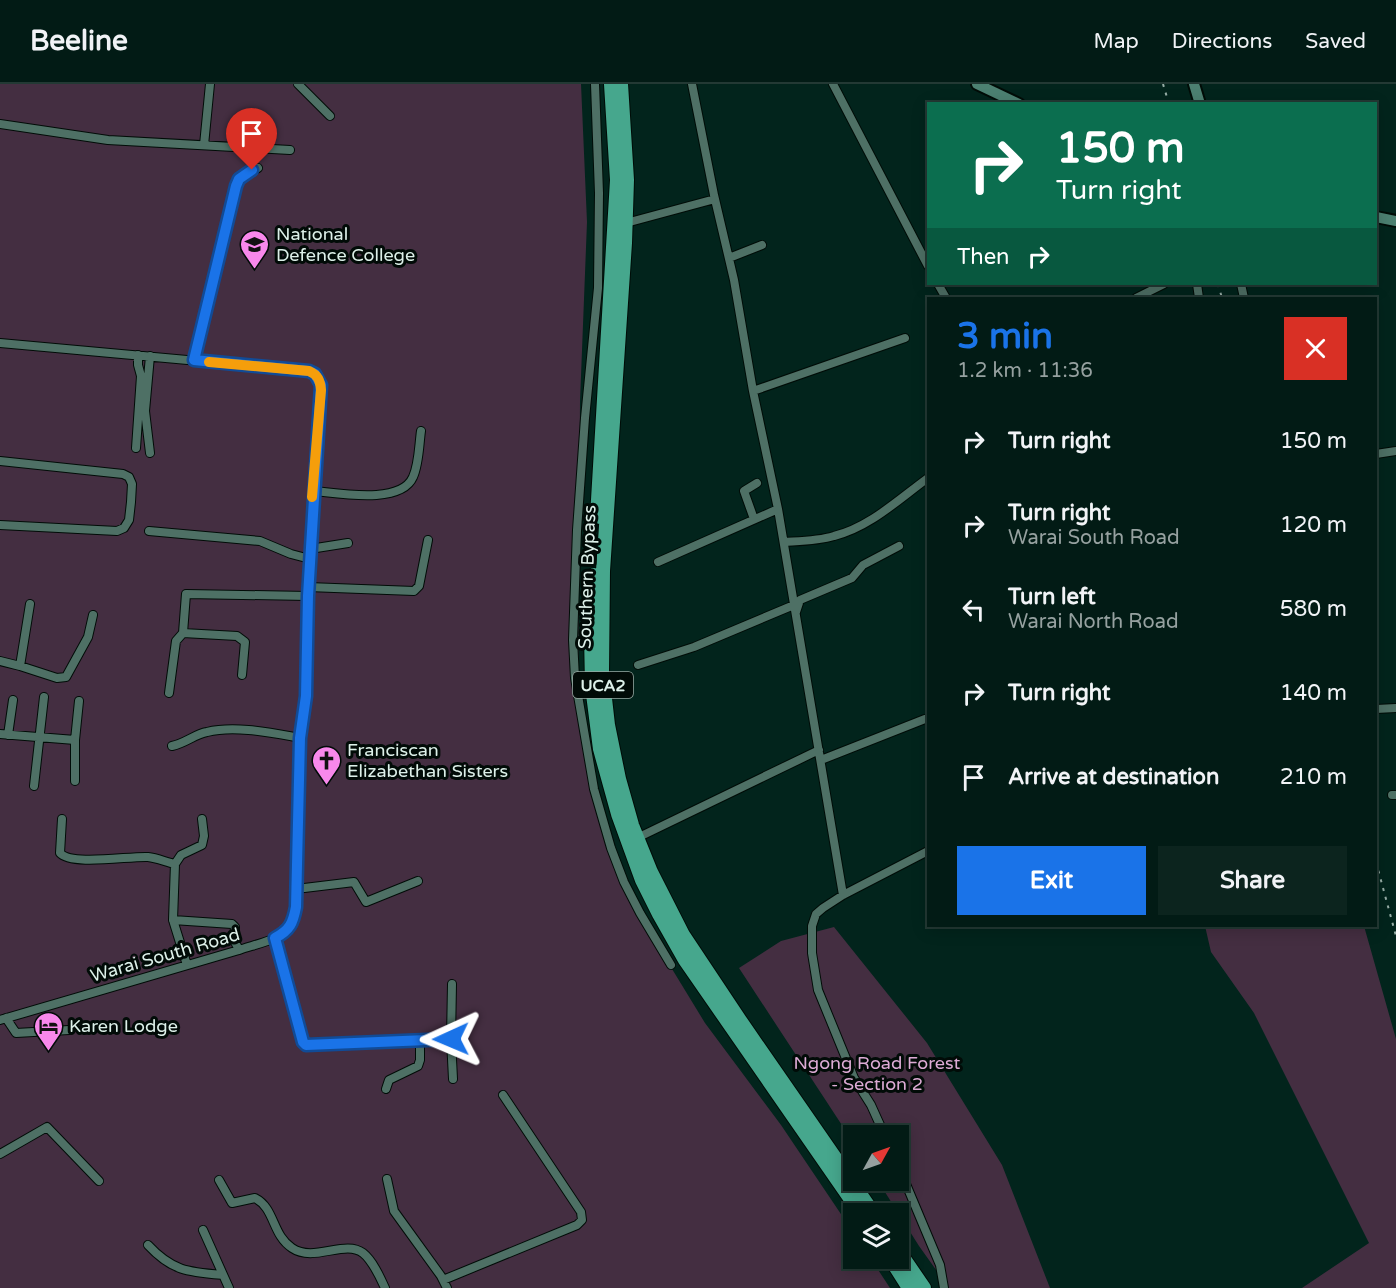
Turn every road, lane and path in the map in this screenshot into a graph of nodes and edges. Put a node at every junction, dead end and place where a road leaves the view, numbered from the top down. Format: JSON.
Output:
{"nodes":[{"id":1,"x":210,"y":84,"type":"edge"},
{"id":2,"x":298,"y":84,"type":"edge"},
{"id":3,"x":595,"y":84,"type":"edge"},
{"id":4,"x":611,"y":84,"type":"edge"},
{"id":5,"x":621,"y":84,"type":"edge"},
{"id":6,"x":692,"y":84,"type":"edge"},
{"id":7,"x":833,"y":84,"type":"edge"},
{"id":8,"x":977,"y":84,"type":"edge"},
{"id":9,"x":1194,"y":84,"type":"edge"},
{"id":10,"x":1015,"y":102,"type":"edge"},
{"id":11,"x":1199,"y":102,"type":"edge"},
{"id":12,"x":330,"y":116,"type":"dead end"},
{"id":13,"x":0,"y":124,"type":"edge"},
{"id":14,"x":204,"y":145,"type":"junction"},
{"id":15,"x":290,"y":150,"type":"dead end"},
{"id":16,"x":258,"y":168,"type":"dead end"},
{"id":17,"x":715,"y":199,"type":"junction"},
{"id":18,"x":1377,"y":217,"type":"edge"},
{"id":19,"x":1396,"y":221,"type":"edge"},
{"id":20,"x":626,"y":223,"type":"junction"},
{"id":21,"x":762,"y":245,"type":"dead end"},
{"id":22,"x":729,"y":258,"type":"junction"},
{"id":23,"x":927,"y":264,"type":"edge"},
{"id":24,"x":1162,"y":285,"type":"edge"},
{"id":25,"x":1138,"y":297,"type":"edge"},
{"id":26,"x":905,"y":338,"type":"dead end"},
{"id":27,"x":0,"y":343,"type":"edge"},
{"id":28,"x":138,"y":355,"type":"junction"},
{"id":29,"x":150,"y":356,"type":"junction"},
{"id":30,"x":194,"y":360,"type":"junction"},
{"id":31,"x":753,"y":391,"type":"junction"},
{"id":32,"x":421,"y":431,"type":"dead end"},
{"id":33,"x":136,"y":448,"type":"dead end"},
{"id":34,"x":1396,"y":451,"type":"edge"},
{"id":35,"x":150,"y":453,"type":"dead end"},
{"id":36,"x":1377,"y":454,"type":"edge"},
{"id":37,"x":0,"y":461,"type":"edge"},
{"id":38,"x":927,"y":479,"type":"edge"},
{"id":39,"x":757,"y":483,"type":"dead end"},
{"id":40,"x":313,"y":491,"type":"junction"},
{"id":41,"x":778,"y":509,"type":"junction"},
{"id":42,"x":754,"y":519,"type":"junction"},
{"id":43,"x":0,"y":525,"type":"edge"},
{"id":44,"x":149,"y":531,"type":"dead end"},
{"id":45,"x":428,"y":540,"type":"dead end"},
{"id":46,"x":784,"y":542,"type":"junction"},
{"id":47,"x":348,"y":543,"type":"dead end"},
{"id":48,"x":899,"y":546,"type":"dead end"},
{"id":49,"x":310,"y":549,"type":"junction"},
{"id":50,"x":310,"y":559,"type":"junction"},
{"id":51,"x":658,"y":562,"type":"dead end"},
{"id":52,"x":308,"y":587,"type":"junction"},
{"id":53,"x":308,"y":596,"type":"junction"},
{"id":54,"x":30,"y":604,"type":"dead end"},
{"id":55,"x":795,"y":609,"type":"junction"},
{"id":56,"x":93,"y":615,"type":"dead end"},
{"id":57,"x":183,"y":633,"type":"junction"},
{"id":58,"x":0,"y":661,"type":"edge"},
{"id":59,"x":638,"y":664,"type":"dead end"},
{"id":60,"x":20,"y":666,"type":"junction"},
{"id":61,"x":243,"y":675,"type":"dead end"},
{"id":62,"x":169,"y":693,"type":"dead end"},
{"id":63,"x":44,"y":697,"type":"dead end"},
{"id":64,"x":13,"y":700,"type":"dead end"},
{"id":65,"x":79,"y":701,"type":"dead end"},
{"id":66,"x":1396,"y":708,"type":"edge"},
{"id":67,"x":1377,"y":709,"type":"edge"},
{"id":68,"x":925,"y":719,"type":"dead end"},
{"id":69,"x":0,"y":722,"type":"edge"},
{"id":70,"x":5,"y":733,"type":"edge"},
{"id":71,"x":39,"y":737,"type":"junction"},
{"id":72,"x":300,"y":738,"type":"junction"},
{"id":73,"x":75,"y":740,"type":"junction"},
{"id":74,"x":172,"y":746,"type":"dead end"},
{"id":75,"x":819,"y":750,"type":"junction"},
{"id":76,"x":821,"y":760,"type":"junction"},
{"id":77,"x":75,"y":781,"type":"dead end"},
{"id":78,"x":34,"y":786,"type":"dead end"},
{"id":79,"x":62,"y":819,"type":"dead end"},
{"id":80,"x":202,"y":819,"type":"dead end"},
{"id":81,"x":637,"y":838,"type":"junction"},
{"id":82,"x":927,"y":852,"type":"edge"},
{"id":83,"x":175,"y":864,"type":"junction"},
{"id":84,"x":418,"y":880,"type":"dead end"},
{"id":85,"x":296,"y":890,"type":"junction"},
{"id":86,"x":843,"y":895,"type":"junction"},
{"id":87,"x":173,"y":920,"type":"junction"},
{"id":88,"x":275,"y":938,"type":"junction"},
{"id":89,"x":239,"y":950,"type":"junction"},
{"id":90,"x":187,"y":965,"type":"junction"},
{"id":91,"x":671,"y":965,"type":"dead end"},
{"id":92,"x":452,"y":984,"type":"dead end"},
{"id":93,"x":3,"y":1019,"type":"edge"},
{"id":94,"x":69,"y":1030,"type":"dead end"},
{"id":95,"x":451,"y":1039,"type":"junction"},
{"id":96,"x":420,"y":1040,"type":"junction"},
{"id":97,"x":453,"y":1079,"type":"dead end"},
{"id":98,"x":386,"y":1089,"type":"dead end"},
{"id":99,"x":503,"y":1095,"type":"dead end"},
{"id":100,"x":880,"y":1125,"type":"edge"},
{"id":101,"x":0,"y":1154,"type":"edge"},
{"id":102,"x":387,"y":1179,"type":"dead end"},
{"id":103,"x":219,"y":1180,"type":"dead end"},
{"id":104,"x":99,"y":1181,"type":"dead end"},
{"id":105,"x":909,"y":1191,"type":"edge"},
{"id":106,"x":853,"y":1203,"type":"edge"},
{"id":107,"x":866,"y":1203,"type":"edge"},
{"id":108,"x":202,"y":1230,"type":"dead end"},
{"id":109,"x":148,"y":1245,"type":"dead end"},
{"id":110,"x":909,"y":1266,"type":"edge"},
{"id":111,"x":897,"y":1269,"type":"edge"},
{"id":112,"x":223,"y":1275,"type":"junction"},
{"id":113,"x":443,"y":1280,"type":"junction"},
{"id":114,"x":229,"y":1288,"type":"edge"},
{"id":115,"x":386,"y":1288,"type":"edge"},
{"id":116,"x":447,"y":1288,"type":"edge"},
{"id":117,"x":909,"y":1288,"type":"edge"},
{"id":118,"x":924,"y":1288,"type":"edge"},
{"id":119,"x":944,"y":1288,"type":"edge"}],
"edges":[{"from":1,"to":14,"type":"street"},
{"from":2,"to":12,"type":"street"},
{"from":3,"to":91,"type":"street"},
{"from":4,"to":106,"type":"highway","name":"Southern Bypass","number":"UCA2"},
{"from":5,"to":20,"type":"highway","name":"Southern Bypass","number":"UCA2"},
{"from":6,"to":17,"type":"street"},
{"from":7,"to":23,"type":"street"},
{"from":8,"to":10,"type":"main road"},
{"from":9,"to":11,"type":"main road"},
{"from":13,"to":14,"type":"street"},
{"from":14,"to":15,"type":"street"},
{"from":16,"to":30,"type":"street"},
{"from":17,"to":20,"type":"street"},
{"from":17,"to":22,"type":"street"},
{"from":18,"to":19,"type":"main road"},
{"from":20,"to":81,"type":"highway","name":"Southern Bypass","number":"UCA2"},
{"from":21,"to":22,"type":"street"},
{"from":22,"to":31,"type":"street"},
{"from":24,"to":25,"type":"street"},
{"from":26,"to":31,"type":"street"},
{"from":27,"to":28,"type":"street"},
{"from":28,"to":29,"type":"street"},
{"from":28,"to":33,"type":"street"},
{"from":29,"to":30,"type":"street"},
{"from":29,"to":35,"type":"street"},
{"from":30,"to":40,"type":"street","name":"Warai South Road"},
{"from":31,"to":41,"type":"street"},
{"from":32,"to":40,"type":"street"},
{"from":34,"to":36,"type":"street"},
{"from":37,"to":43,"type":"street"},
{"from":38,"to":46,"type":"street"},
{"from":39,"to":42,"type":"street"},
{"from":40,"to":49,"type":"street","name":"Warai South Road"},
{"from":41,"to":42,"type":"street"},
{"from":41,"to":46,"type":"street"},
{"from":42,"to":51,"type":"street"},
{"from":44,"to":50,"type":"street"},
{"from":45,"to":52,"type":"street"},
{"from":46,"to":55,"type":"street"},
{"from":47,"to":49,"type":"street"},
{"from":48,"to":55,"type":"street"},
{"from":49,"to":50,"type":"street","name":"Warai South Road"},
{"from":50,"to":52,"type":"street","name":"Warai South Road"},
{"from":52,"to":53,"type":"street","name":"Warai South Road"},
{"from":53,"to":57,"type":"street"},
{"from":53,"to":72,"type":"street","name":"Warai South Road"},
{"from":54,"to":60,"type":"street"},
{"from":55,"to":59,"type":"street"},
{"from":55,"to":75,"type":"street"},
{"from":56,"to":60,"type":"street"},
{"from":57,"to":61,"type":"street"},
{"from":57,"to":62,"type":"street"},
{"from":58,"to":60,"type":"street"},
{"from":63,"to":71,"type":"street"},
{"from":64,"to":70,"type":"street"},
{"from":65,"to":73,"type":"street"},
{"from":66,"to":67,"type":"street"},
{"from":68,"to":76,"type":"street"},
{"from":69,"to":70,"type":"street"},
{"from":70,"to":71,"type":"street"},
{"from":71,"to":73,"type":"street"},
{"from":71,"to":78,"type":"street"},
{"from":72,"to":74,"type":"street"},
{"from":72,"to":85,"type":"street","name":"Warai South Road"},
{"from":73,"to":77,"type":"street"},
{"from":75,"to":76,"type":"street"},
{"from":75,"to":81,"type":"street"},
{"from":76,"to":86,"type":"street"},
{"from":79,"to":83,"type":"street"},
{"from":80,"to":83,"type":"street"},
{"from":81,"to":107,"type":"highway","name":"Southern Bypass","number":"UCA2"},
{"from":82,"to":86,"type":"street"},
{"from":83,"to":87,"type":"street"},
{"from":84,"to":85,"type":"street"},
{"from":85,"to":88,"type":"street","name":"Warai South Road"},
{"from":86,"to":100,"type":"street"},
{"from":87,"to":89,"type":"street"},
{"from":87,"to":90,"type":"street"},
{"from":88,"to":89,"type":"street","name":"Warai South Road"},
{"from":88,"to":96,"type":"street"},
{"from":89,"to":90,"type":"street","name":"Warai South Road"},
{"from":90,"to":93,"type":"street","name":"Warai South Road"},
{"from":92,"to":95,"type":"street"},
{"from":93,"to":94,"type":"street"},
{"from":95,"to":96,"type":"street"},
{"from":95,"to":97,"type":"street"},
{"from":96,"to":98,"type":"street"},
{"from":99,"to":113,"type":"street"},
{"from":101,"to":104,"type":"street"},
{"from":102,"to":113,"type":"street"},
{"from":103,"to":115,"type":"street"},
{"from":105,"to":119,"type":"street"},
{"from":108,"to":112,"type":"street"},
{"from":109,"to":112,"type":"street"},
{"from":110,"to":118,"type":"highway"},
{"from":111,"to":117,"type":"highway"},
{"from":112,"to":114,"type":"street"},
{"from":113,"to":116,"type":"street"}]}
